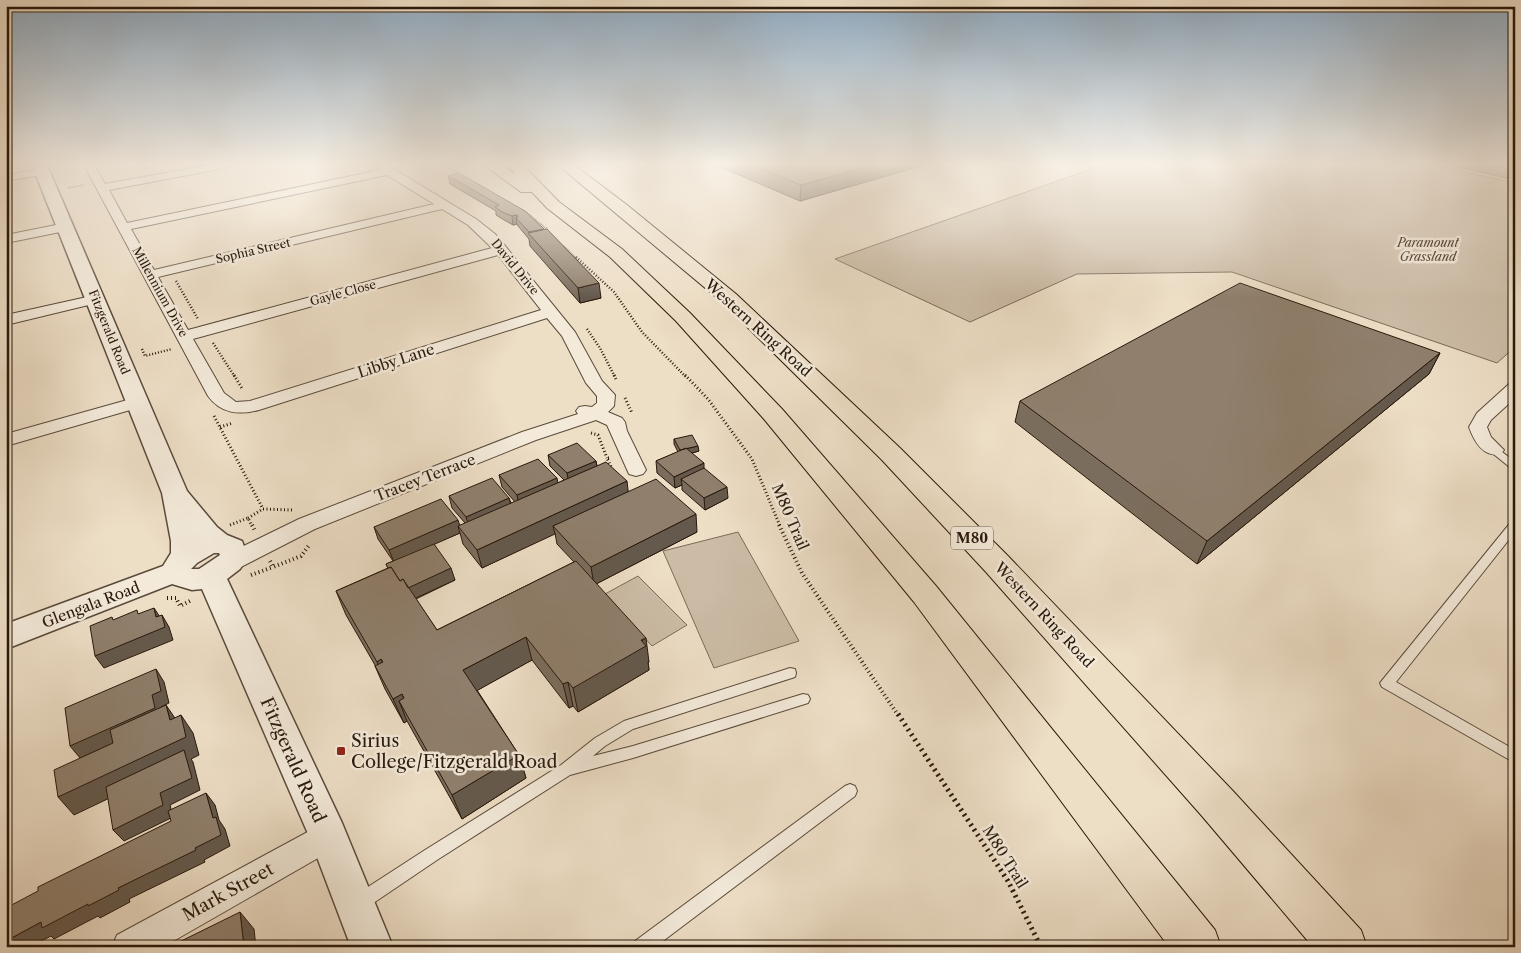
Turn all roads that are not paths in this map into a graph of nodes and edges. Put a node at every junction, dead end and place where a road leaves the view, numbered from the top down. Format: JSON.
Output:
{"nodes":[{"id":1,"x":59,"y":209,"type":"edge"},
{"id":2,"x":115,"y":209,"type":"edge"},
{"id":3,"x":201,"y":209,"type":"edge"},
{"id":4,"x":429,"y":209,"type":"edge"},
{"id":5,"x":449,"y":209,"type":"edge"},
{"id":6,"x":541,"y":209,"type":"edge"},
{"id":7,"x":545,"y":209,"type":"edge"},
{"id":8,"x":623,"y":209,"type":"edge"},
{"id":9,"x":551,"y":218,"type":"junction"},
{"id":10,"x":66,"y":227,"type":"junction"},
{"id":11,"x":124,"y":227,"type":"junction"},
{"id":12,"x":6,"y":239,"type":"edge"},
{"id":13,"x":501,"y":250,"type":"junction"},
{"id":14,"x":150,"y":275,"type":"junction"},
{"id":15,"x":96,"y":299,"type":"junction"},
{"id":16,"x":551,"y":312,"type":"junction"},
{"id":17,"x":6,"y":320,"type":"edge"},
{"id":18,"x":185,"y":336,"type":"junction"},
{"id":19,"x":1514,"y":391,"type":"edge"},
{"id":20,"x":138,"y":402,"type":"junction"},
{"id":21,"x":590,"y":414,"type":"junction"},
{"id":22,"x":239,"y":415,"type":"joint"},
{"id":23,"x":6,"y":440,"type":"edge"},
{"id":24,"x":1494,"y":450,"type":"joint"},
{"id":25,"x":1515,"y":467,"type":"edge"},
{"id":26,"x":636,"y":470,"type":"dead end"},
{"id":27,"x":175,"y":493,"type":"junction"},
{"id":28,"x":1515,"y":524,"type":"edge"},
{"id":29,"x":222,"y":557,"type":"junction"},
{"id":30,"x":181,"y":564,"type":"junction"},
{"id":31,"x":6,"y":637,"type":"edge"},
{"id":32,"x":790,"y":673,"type":"dead end"},
{"id":33,"x":803,"y":698,"type":"dead end"},
{"id":34,"x":1515,"y":757,"type":"edge"},
{"id":35,"x":566,"y":770,"type":"junction"},
{"id":36,"x":850,"y":791,"type":"dead end"},
{"id":37,"x":328,"y":836,"type":"junction"},
{"id":38,"x":355,"y":906,"type":"junction"},
{"id":39,"x":129,"y":947,"type":"edge"},
{"id":40,"x":372,"y":947,"type":"edge"},
{"id":41,"x":641,"y":947,"type":"edge"},
{"id":42,"x":1198,"y":947,"type":"edge"},
{"id":43,"x":1344,"y":947,"type":"edge"}],
"edges":[{"from":1,"to":10,"type":"street","name":"Fitzgerald Road"},
{"from":2,"to":11,"type":"street","name":"Millennium Drive"},
{"from":3,"to":11,"type":"street"},
{"from":4,"to":14,"type":"street","name":"Sophia Street"},
{"from":5,"to":13,"type":"street","name":"David Drive"},
{"from":6,"to":9,"type":"highway"},
{"from":7,"to":9,"type":"highway"},
{"from":8,"to":43,"type":"highway","name":"Western Ring Road","number":"M80"},
{"from":9,"to":42,"type":"highway"},
{"from":10,"to":12,"type":"street"},
{"from":10,"to":15,"type":"street","name":"Fitzgerald Road"},
{"from":11,"to":14,"type":"street","name":"Millennium Drive"},
{"from":13,"to":16,"type":"street","name":"David Drive"},
{"from":13,"to":18,"type":"street","name":"Gayle Close"},
{"from":14,"to":18,"type":"street","name":"Millennium Drive"},
{"from":15,"to":17,"type":"street"},
{"from":15,"to":20,"type":"street","name":"Fitzgerald Road"},
{"from":16,"to":21,"type":"street","name":"David Drive"},
{"from":16,"to":22,"type":"street","name":"Libby Lane"},
{"from":18,"to":22,"type":"street","name":"Millennium Drive"},
{"from":19,"to":24,"type":"street"},
{"from":20,"to":23,"type":"street"},
{"from":20,"to":27,"type":"street","name":"Fitzgerald Road"},
{"from":21,"to":26,"type":"street"},
{"from":21,"to":29,"type":"street","name":"Tracey Terrace"},
{"from":24,"to":25,"type":"lane"},
{"from":27,"to":29,"type":"street","name":"Fitzgerald Road"},
{"from":27,"to":30,"type":"street","name":"Fitzgerald Road"},
{"from":28,"to":34,"type":"lane"},
{"from":29,"to":30,"type":"street"},
{"from":29,"to":37,"type":"street","name":"Fitzgerald Road"},
{"from":30,"to":31,"type":"street","name":"Glengala Road"},
{"from":32,"to":35,"type":"lane"},
{"from":33,"to":35,"type":"lane"},
{"from":35,"to":38,"type":"lane"},
{"from":36,"to":41,"type":"lane"},
{"from":37,"to":38,"type":"street","name":"Fitzgerald Road"},
{"from":37,"to":39,"type":"street","name":"Mark Street"},
{"from":38,"to":40,"type":"street","name":"Fitzgerald Road"}]}
